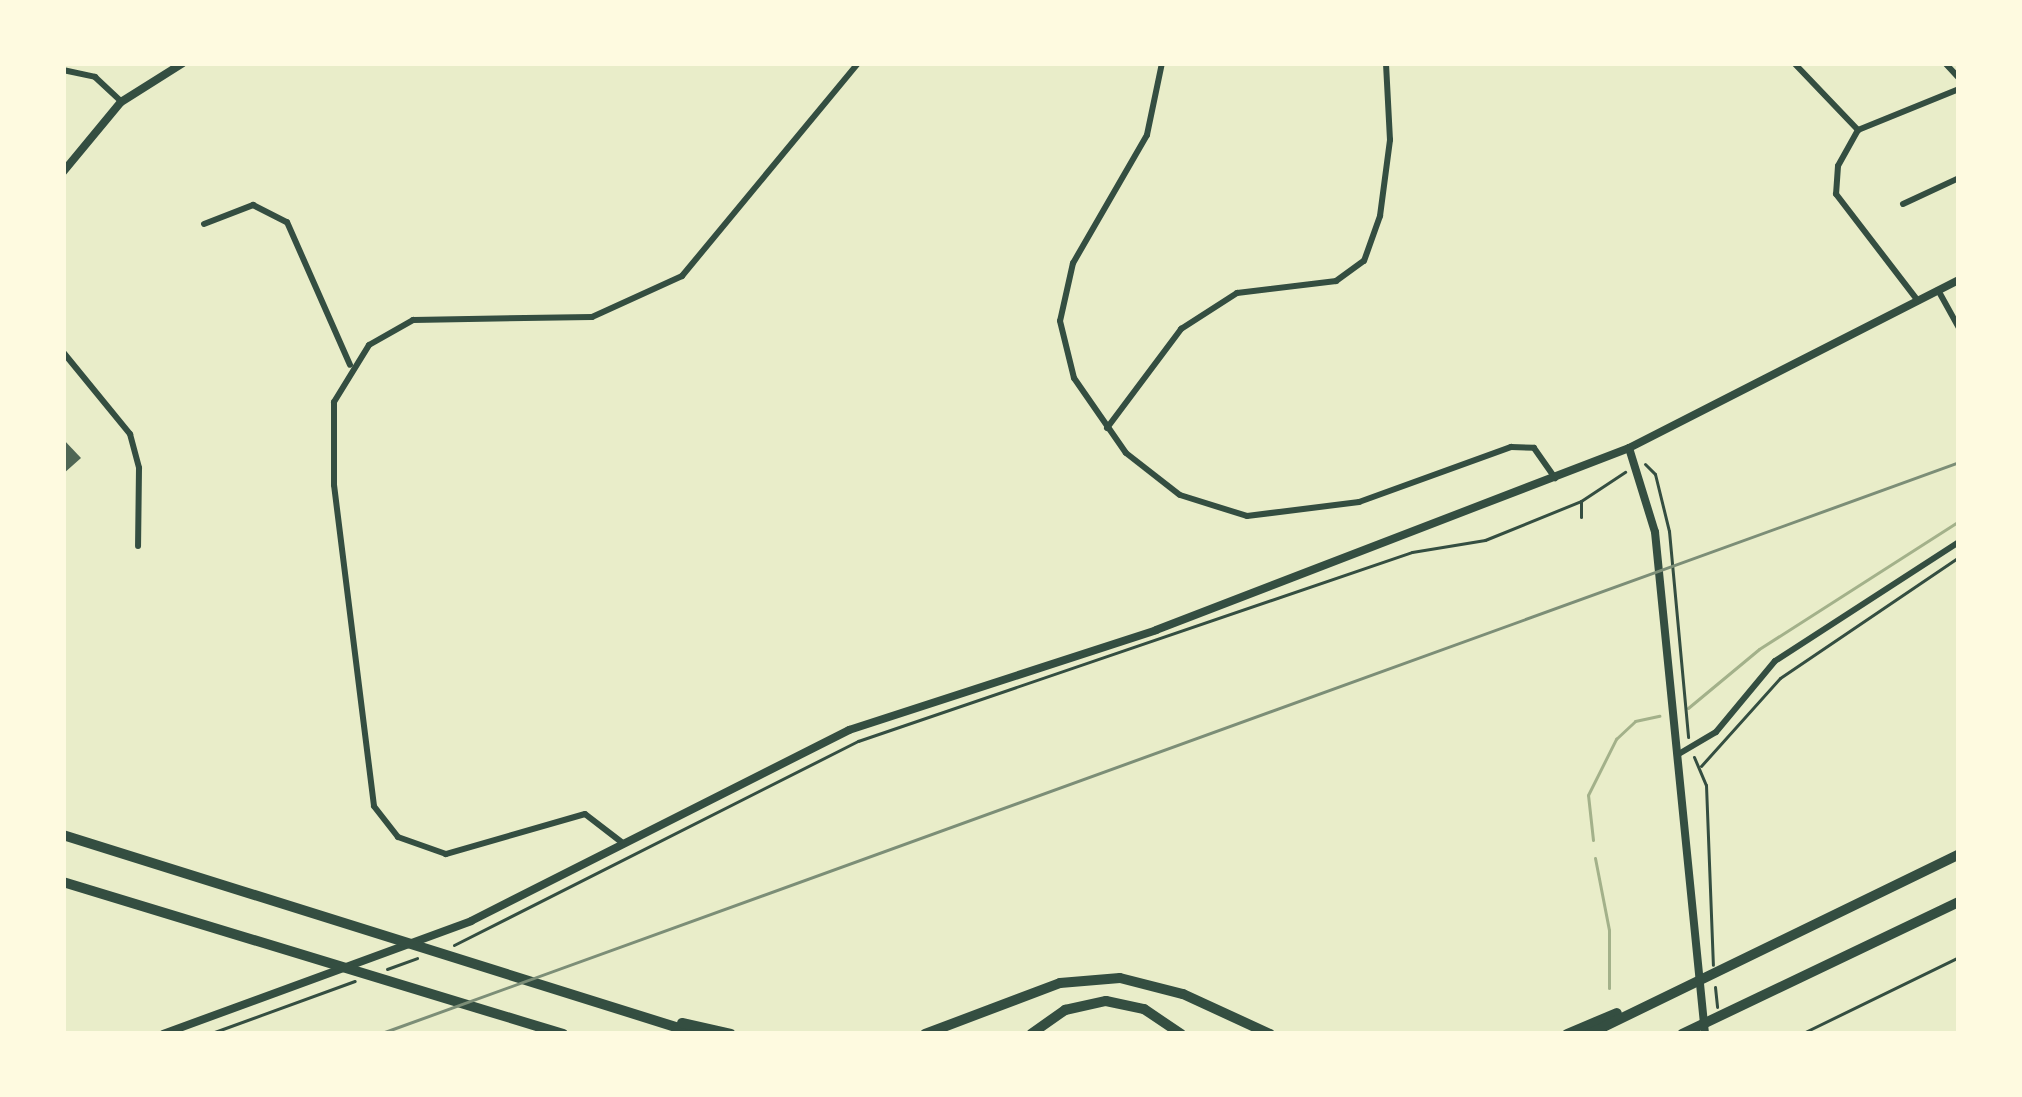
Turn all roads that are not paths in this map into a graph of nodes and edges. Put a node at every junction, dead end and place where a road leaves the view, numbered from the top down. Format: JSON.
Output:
{"nodes":[{"id":1,"x":183,"y":63,"type":"edge"},
{"id":2,"x":858,"y":63,"type":"edge"},
{"id":3,"x":1162,"y":63,"type":"edge"},
{"id":4,"x":1386,"y":63,"type":"edge"},
{"id":5,"x":1794,"y":63,"type":"edge"},
{"id":6,"x":1945,"y":63,"type":"edge"},
{"id":7,"x":63,"y":70,"type":"edge"},
{"id":8,"x":1959,"y":79,"type":"edge"},
{"id":9,"x":1959,"y":89,"type":"edge"},
{"id":10,"x":121,"y":102,"type":"junction"},
{"id":11,"x":1858,"y":130,"type":"junction"},
{"id":12,"x":63,"y":172,"type":"edge"},
{"id":13,"x":1959,"y":178,"type":"edge"},
{"id":14,"x":1903,"y":204,"type":"dead end"},
{"id":15,"x":205,"y":224,"type":"dead end"},
{"id":16,"x":1959,"y":280,"type":"edge"},
{"id":17,"x":1938,"y":290,"type":"junction"},
{"id":18,"x":1918,"y":301,"type":"junction"},
{"id":19,"x":1959,"y":328,"type":"edge"},
{"id":20,"x":63,"y":352,"type":"edge"},
{"id":21,"x":350,"y":365,"type":"junction"},
{"id":22,"x":1107,"y":428,"type":"junction"},
{"id":23,"x":1629,"y":448,"type":"junction"},
{"id":24,"x":1555,"y":478,"type":"junction"},
{"id":25,"x":1959,"y":542,"type":"edge"},
{"id":26,"x":137,"y":547,"type":"dead end"},
{"id":27,"x":1676,"y":755,"type":"junction"},
{"id":28,"x":63,"y":835,"type":"edge"},
{"id":29,"x":624,"y":844,"type":"junction"},
{"id":30,"x":1959,"y":854,"type":"edge"},
{"id":31,"x":63,"y":882,"type":"edge"},
{"id":32,"x":1959,"y":902,"type":"edge"},
{"id":33,"x":1669,"y":995,"type":"junction"},
{"id":34,"x":658,"y":1021,"type":"junction"},
{"id":35,"x":163,"y":1034,"type":"edge"},
{"id":36,"x":563,"y":1034,"type":"edge"},
{"id":37,"x":698,"y":1034,"type":"edge"},
{"id":38,"x":731,"y":1034,"type":"edge"},
{"id":39,"x":925,"y":1034,"type":"edge"},
{"id":40,"x":1031,"y":1034,"type":"edge"},
{"id":41,"x":1181,"y":1034,"type":"edge"},
{"id":42,"x":1270,"y":1034,"type":"edge"},
{"id":43,"x":1567,"y":1034,"type":"edge"},
{"id":44,"x":1589,"y":1034,"type":"edge"},
{"id":45,"x":1682,"y":1034,"type":"edge"},
{"id":46,"x":1706,"y":1034,"type":"edge"}],
"edges":[{"from":1,"to":10,"type":"main road"},
{"from":2,"to":21,"type":"street"},
{"from":3,"to":22,"type":"street"},
{"from":4,"to":22,"type":"street"},
{"from":5,"to":11,"type":"street"},
{"from":6,"to":8,"type":"street"},
{"from":7,"to":10,"type":"street"},
{"from":9,"to":11,"type":"street"},
{"from":10,"to":12,"type":"main road"},
{"from":11,"to":18,"type":"street"},
{"from":13,"to":14,"type":"street"},
{"from":15,"to":21,"type":"street"},
{"from":16,"to":17,"type":"main road"},
{"from":17,"to":18,"type":"main road"},
{"from":17,"to":19,"type":"street"},
{"from":18,"to":23,"type":"main road"},
{"from":20,"to":26,"type":"street"},
{"from":21,"to":29,"type":"street"},
{"from":22,"to":24,"type":"street"},
{"from":23,"to":24,"type":"main road"},
{"from":23,"to":27,"type":"main road"},
{"from":24,"to":29,"type":"main road"},
{"from":25,"to":27,"type":"street"},
{"from":27,"to":46,"type":"main road"},
{"from":28,"to":34,"type":"highway"},
{"from":29,"to":35,"type":"main road"},
{"from":30,"to":33,"type":"highway"},
{"from":31,"to":36,"type":"highway"},
{"from":32,"to":45,"type":"highway"},
{"from":33,"to":43,"type":"highway"},
{"from":33,"to":44,"type":"highway"},
{"from":34,"to":37,"type":"highway"},
{"from":34,"to":38,"type":"highway"},
{"from":39,"to":42,"type":"highway"},
{"from":40,"to":41,"type":"highway"}]}
